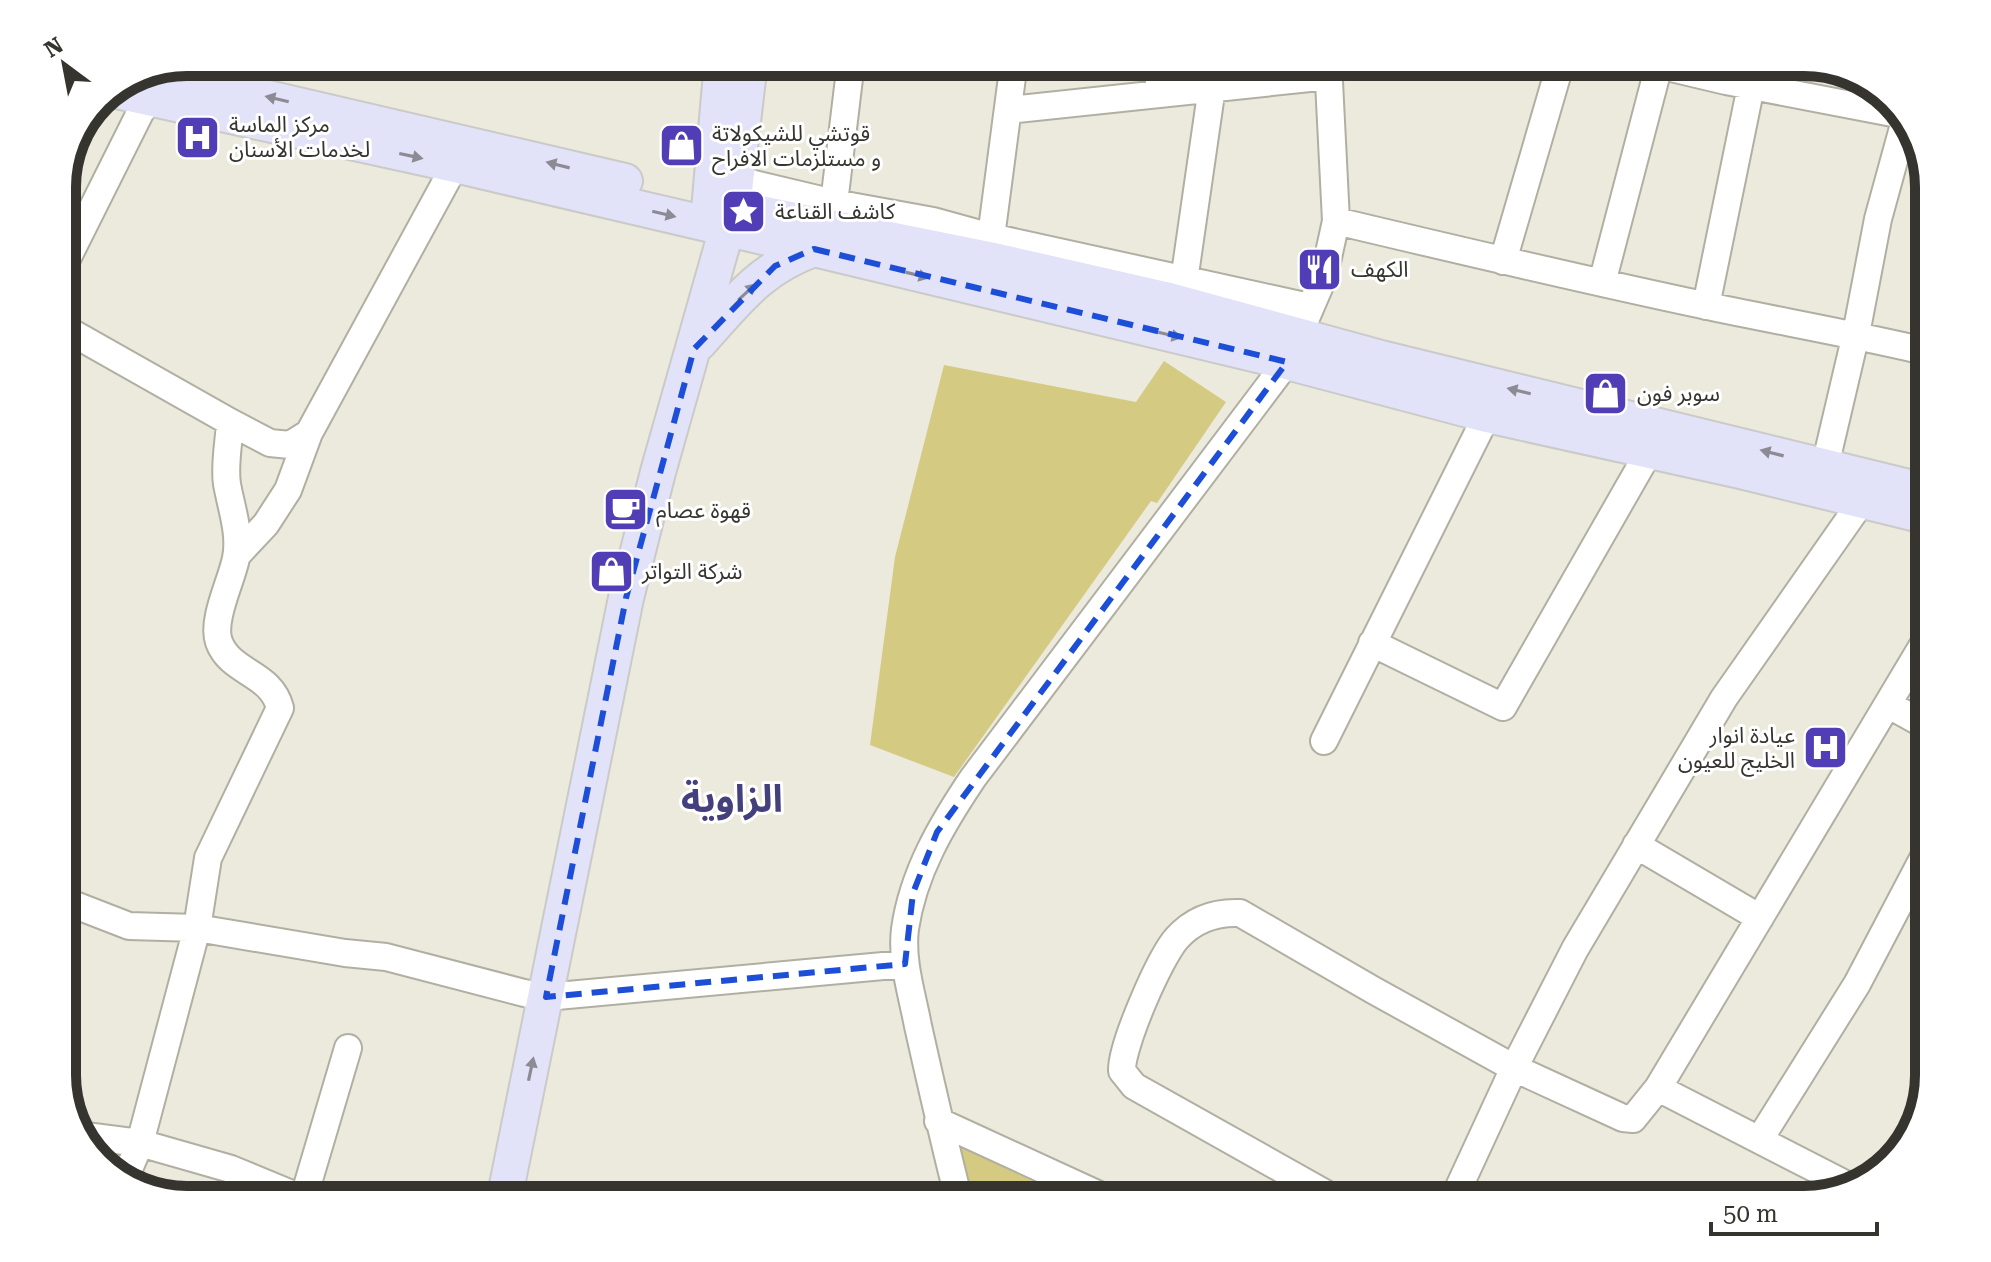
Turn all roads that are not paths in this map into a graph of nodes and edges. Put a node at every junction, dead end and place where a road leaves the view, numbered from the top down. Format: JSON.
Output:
{"nodes":[{"id":1,"x":735,"y":76,"type":"edge"},
{"id":2,"x":849,"y":76,"type":"edge"},
{"id":3,"x":1013,"y":76,"type":"edge"},
{"id":4,"x":1158,"y":76,"type":"edge"},
{"id":5,"x":1283,"y":76,"type":"edge"},
{"id":6,"x":1328,"y":76,"type":"edge"},
{"id":7,"x":1557,"y":76,"type":"edge"},
{"id":8,"x":1649,"y":76,"type":"edge"},
{"id":9,"x":1706,"y":76,"type":"edge"},
{"id":10,"x":156,"y":86,"type":"edge"},
{"id":11,"x":1751,"y":86,"type":"junction"},
{"id":12,"x":1212,"y":87,"type":"junction"},
{"id":13,"x":1160,"y":92,"type":"junction"},
{"id":14,"x":1009,"y":110,"type":"junction"},
{"id":15,"x":1884,"y":111,"type":"edge"},
{"id":16,"x":1899,"y":131,"type":"edge"},
{"id":17,"x":455,"y":165,"type":"junction"},
{"id":18,"x":834,"y":203,"type":"junction"},
{"id":19,"x":723,"y":209,"type":"junction"},
{"id":20,"x":1336,"y":221,"type":"junction"},
{"id":21,"x":991,"y":237,"type":"junction"},
{"id":22,"x":76,"y":241,"type":"edge"},
{"id":23,"x":814,"y":249,"type":"junction"},
{"id":24,"x":1503,"y":261,"type":"junction"},
{"id":25,"x":1184,"y":281,"type":"junction"},
{"id":26,"x":1602,"y":283,"type":"junction"},
{"id":27,"x":1706,"y":306,"type":"junction"},
{"id":28,"x":1298,"y":334,"type":"junction"},
{"id":29,"x":1856,"y":334,"type":"junction"},
{"id":30,"x":76,"y":335,"type":"edge"},
{"id":31,"x":694,"y":349,"type":"junction"},
{"id":32,"x":1915,"y":349,"type":"edge"},
{"id":33,"x":1487,"y":415,"type":"junction"},
{"id":34,"x":230,"y":422,"type":"junction"},
{"id":35,"x":309,"y":433,"type":"junction"},
{"id":36,"x":1650,"y":450,"type":"junction"},
{"id":37,"x":1825,"y":466,"type":"junction"},
{"id":38,"x":1915,"y":488,"type":"edge"},
{"id":39,"x":1862,"y":501,"type":"junction"},
{"id":40,"x":1915,"y":514,"type":"edge"},
{"id":41,"x":237,"y":555,"type":"junction"},
{"id":42,"x":1372,"y":643,"type":"junction"},
{"id":43,"x":1915,"y":660,"type":"edge"},
{"id":44,"x":1889,"y":705,"type":"junction"},
{"id":45,"x":1915,"y":719,"type":"edge"},
{"id":46,"x":1324,"y":741,"type":"dead end"},
{"id":47,"x":1636,"y":845,"type":"junction"},
{"id":48,"x":1915,"y":874,"type":"edge"},
{"id":49,"x":76,"y":905,"type":"edge"},
{"id":50,"x":1760,"y":918,"type":"junction"},
{"id":51,"x":197,"y":928,"type":"junction"},
{"id":52,"x":905,"y":964,"type":"junction"},
{"id":53,"x":535,"y":995,"type":"junction"},
{"id":54,"x":348,"y":1048,"type":"dead end"},
{"id":55,"x":1514,"y":1068,"type":"junction"},
{"id":56,"x":1658,"y":1088,"type":"junction"},
{"id":57,"x":938,"y":1121,"type":"junction"},
{"id":58,"x":95,"y":1137,"type":"edge"},
{"id":59,"x":1760,"y":1139,"type":"junction"},
{"id":60,"x":140,"y":1143,"type":"junction"},
{"id":61,"x":129,"y":1170,"type":"edge"},
{"id":62,"x":1838,"y":1180,"type":"edge"},
{"id":63,"x":271,"y":1186,"type":"edge"},
{"id":64,"x":308,"y":1186,"type":"edge"},
{"id":65,"x":487,"y":1186,"type":"edge"},
{"id":66,"x":506,"y":1186,"type":"edge"},
{"id":67,"x":955,"y":1186,"type":"edge"},
{"id":68,"x":1080,"y":1186,"type":"edge"},
{"id":69,"x":1312,"y":1186,"type":"edge"},
{"id":70,"x":1459,"y":1186,"type":"edge"}],
"edges":[{"from":1,"to":19,"type":"main road"},
{"from":2,"to":18,"type":"street"},
{"from":3,"to":14,"type":"street"},
{"from":4,"to":13,"type":"street"},
{"from":5,"to":12,"type":"street"},
{"from":6,"to":20,"type":"street"},
{"from":7,"to":24,"type":"street"},
{"from":8,"to":26,"type":"street"},
{"from":9,"to":11,"type":"street"},
{"from":10,"to":17,"type":"main road","one_way":true},
{"from":19,"to":10,"type":"main road","one_way":true},
{"from":10,"to":22,"type":"street"},
{"from":11,"to":15,"type":"street"},
{"from":11,"to":27,"type":"street"},
{"from":12,"to":13,"type":"street"},
{"from":12,"to":25,"type":"street"},
{"from":13,"to":14,"type":"street"},
{"from":14,"to":21,"type":"street"},
{"from":16,"to":29,"type":"street"},
{"from":17,"to":19,"type":"main road","one_way":true},
{"from":17,"to":35,"type":"street"},
{"from":18,"to":19,"type":"street"},
{"from":18,"to":21,"type":"street"},
{"from":19,"to":23,"type":"main road"},
{"from":19,"to":28,"type":"main road"},
{"from":19,"to":31,"type":"main road"},
{"from":19,"to":53,"type":"main road"},
{"from":20,"to":24,"type":"street"},
{"from":20,"to":28,"type":"street"},
{"from":21,"to":25,"type":"street"},
{"from":23,"to":28,"type":"main road","one_way":true},
{"from":31,"to":23,"type":"main road","one_way":true},
{"from":24,"to":26,"type":"street"},
{"from":25,"to":28,"type":"street"},
{"from":26,"to":27,"type":"street"},
{"from":27,"to":29,"type":"street"},
{"from":28,"to":33,"type":"main road"},
{"from":37,"to":28,"type":"main road","one_way":true},
{"from":28,"to":52,"type":"street"},
{"from":29,"to":32,"type":"street"},
{"from":29,"to":37,"type":"street"},
{"from":30,"to":34,"type":"street"},
{"from":31,"to":53,"type":"main road"},
{"from":33,"to":36,"type":"main road"},
{"from":33,"to":42,"type":"street"},
{"from":34,"to":35,"type":"street"},
{"from":34,"to":41,"type":"street"},
{"from":35,"to":41,"type":"street"},
{"from":36,"to":39,"type":"main road"},
{"from":36,"to":42,"type":"street"},
{"from":37,"to":38,"type":"main road"},
{"from":39,"to":40,"type":"main road"},
{"from":39,"to":47,"type":"street"},
{"from":41,"to":51,"type":"street"},
{"from":42,"to":46,"type":"street"},
{"from":43,"to":44,"type":"street"},
{"from":44,"to":45,"type":"street"},
{"from":44,"to":50,"type":"street"},
{"from":47,"to":50,"type":"street"},
{"from":47,"to":55,"type":"street"},
{"from":48,"to":59,"type":"street"},
{"from":49,"to":51,"type":"street"},
{"from":50,"to":56,"type":"street"},
{"from":51,"to":53,"type":"street"},
{"from":51,"to":60,"type":"street"},
{"from":52,"to":53,"type":"street"},
{"from":52,"to":57,"type":"street"},
{"from":53,"to":65,"type":"main road"},
{"from":66,"to":53,"type":"main road","one_way":true},
{"from":54,"to":64,"type":"street"},
{"from":55,"to":56,"type":"street"},
{"from":55,"to":69,"type":"street"},
{"from":55,"to":70,"type":"street"},
{"from":56,"to":59,"type":"street"},
{"from":57,"to":67,"type":"street"},
{"from":57,"to":68,"type":"street"},
{"from":58,"to":60,"type":"street"},
{"from":59,"to":62,"type":"street"},
{"from":60,"to":61,"type":"street"},
{"from":60,"to":63,"type":"street"}]}
